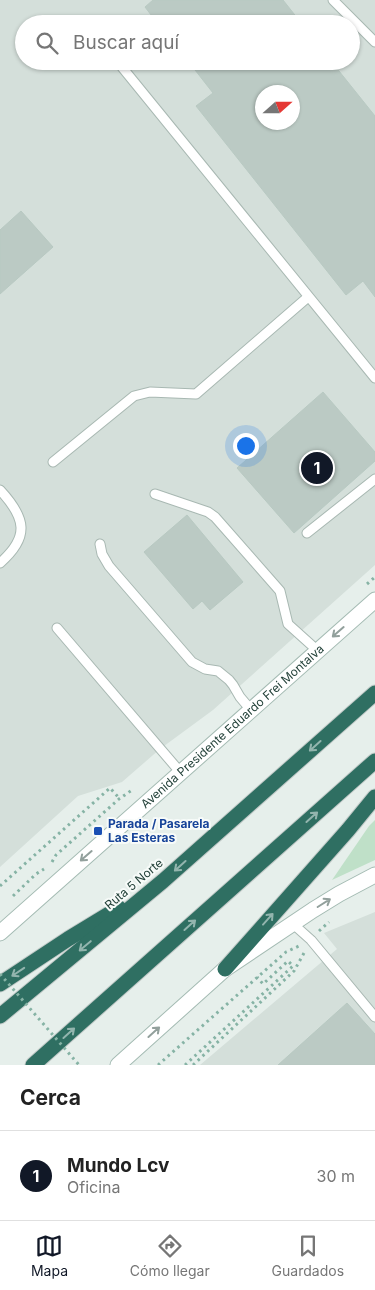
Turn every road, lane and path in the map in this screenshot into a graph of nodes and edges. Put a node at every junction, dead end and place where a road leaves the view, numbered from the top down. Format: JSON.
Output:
{"nodes":[{"id":1,"x":333,"y":0,"type":"edge"},
{"id":2,"x":348,"y":15,"type":"edge"},
{"id":3,"x":360,"y":27,"type":"edge"},
{"id":4,"x":375,"y":42,"type":"edge"},
{"id":5,"x":124,"y":70,"type":"edge"},
{"id":6,"x":308,"y":297,"type":"junction"},
{"id":7,"x":375,"y":378,"type":"edge"},
{"id":8,"x":54,"y":462,"type":"dead end"},
{"id":9,"x":375,"y":479,"type":"edge"},
{"id":10,"x":0,"y":490,"type":"edge"},
{"id":11,"x":155,"y":494,"type":"dead end"},
{"id":12,"x":307,"y":533,"type":"dead end"},
{"id":13,"x":100,"y":544,"type":"dead end"},
{"id":14,"x":0,"y":563,"type":"edge"},
{"id":15,"x":375,"y":600,"type":"edge"},
{"id":16,"x":57,"y":628,"type":"dead end"},
{"id":17,"x":318,"y":650,"type":"junction"},
{"id":18,"x":375,"y":693,"type":"edge"},
{"id":19,"x":251,"y":710,"type":"junction"},
{"id":20,"x":375,"y":761,"type":"edge"},
{"id":21,"x":181,"y":773,"type":"junction"},
{"id":22,"x":375,"y":797,"type":"edge"},
{"id":23,"x":124,"y":804,"type":"dead end"},
{"id":24,"x":50,"y":866,"type":"dead end"},
{"id":25,"x":375,"y":875,"type":"edge"},
{"id":26,"x":163,"y":881,"type":"junction"},
{"id":27,"x":0,"y":886,"type":"edge"},
{"id":28,"x":12,"y":897,"type":"dead end"},
{"id":29,"x":334,"y":919,"type":"dead end"},
{"id":30,"x":292,"y":923,"type":"junction"},
{"id":31,"x":0,"y":932,"type":"edge"},
{"id":32,"x":310,"y":940,"type":"junction"},
{"id":33,"x":225,"y":969,"type":"junction"},
{"id":34,"x":0,"y":974,"type":"edge"},
{"id":35,"x":257,"y":977,"type":"junction"},
{"id":36,"x":0,"y":984,"type":"edge"},
{"id":37,"x":0,"y":1016,"type":"edge"},
{"id":38,"x":375,"y":1017,"type":"edge"},
{"id":39,"x":32,"y":1065,"type":"edge"},
{"id":40,"x":79,"y":1065,"type":"edge"},
{"id":41,"x":118,"y":1065,"type":"edge"},
{"id":42,"x":158,"y":1065,"type":"edge"},
{"id":43,"x":184,"y":1065,"type":"edge"},
{"id":44,"x":193,"y":1065,"type":"edge"}],
"edges":[{"from":1,"to":2,"type":"lane"},
{"from":3,"to":4,"type":"lane"},
{"from":5,"to":6,"type":"lane"},
{"from":6,"to":7,"type":"lane"},
{"from":6,"to":8,"type":"lane"},
{"from":9,"to":12,"type":"lane"},
{"from":10,"to":14,"type":"lane"},
{"from":11,"to":17,"type":"lane"},
{"from":13,"to":19,"type":"lane"},
{"from":15,"to":17,"type":"main road","name":"Avenida Presidente Eduardo Frei Montalva","one_way":true},
{"from":16,"to":21,"type":"lane"},
{"from":17,"to":19,"type":"main road","name":"Avenida Presidente Eduardo Frei Montalva"},
{"from":18,"to":26,"type":"highway","name":"Ruta 5 Norte","one_way":true},
{"from":19,"to":21,"type":"main road","name":"Avenida Presidente Eduardo Frei Montalva"},
{"from":39,"to":20,"type":"highway","one_way":true},
{"from":21,"to":31,"type":"main road","name":"Avenida Presidente Eduardo Frei Montalva","one_way":true},
{"from":33,"to":22,"type":"highway","one_way":true},
{"from":23,"to":27,"type":"path"},
{"from":24,"to":28,"type":"path"},
{"from":30,"to":25,"type":"main road","one_way":true},
{"from":26,"to":36,"type":"highway","one_way":true},
{"from":26,"to":37,"type":"highway","name":"Ruta 5 Norte","one_way":true},
{"from":29,"to":32,"type":"path"},
{"from":30,"to":32,"type":"lane"},
{"from":30,"to":33,"type":"main road"},
{"from":32,"to":35,"type":"path"},
{"from":32,"to":38,"type":"lane"},
{"from":32,"to":44,"type":"path"},
{"from":41,"to":33,"type":"main road","one_way":true},
{"from":34,"to":40,"type":"path","bridge":true},
{"from":35,"to":42,"type":"path"},
{"from":35,"to":43,"type":"path"}]}
